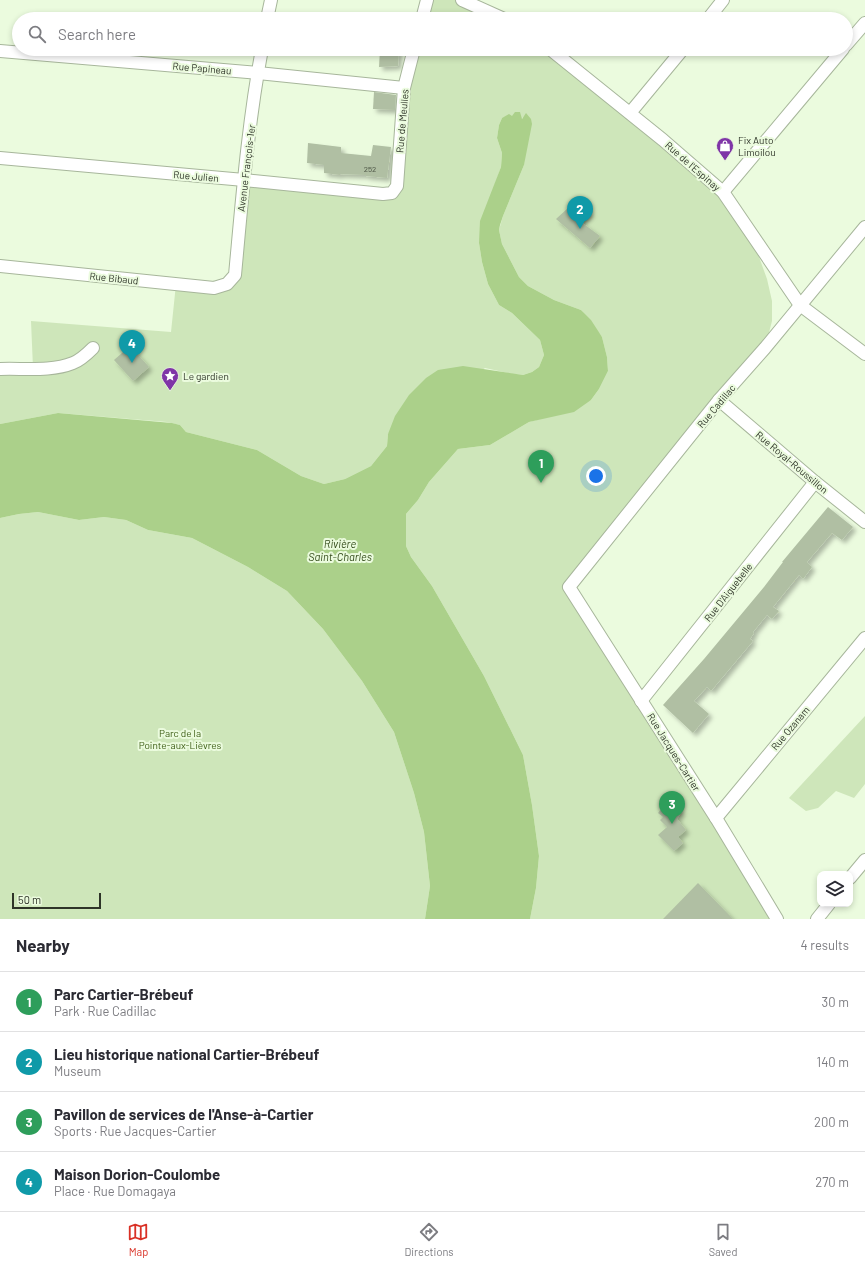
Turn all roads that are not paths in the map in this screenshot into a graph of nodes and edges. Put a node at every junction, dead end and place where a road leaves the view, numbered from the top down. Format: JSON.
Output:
{"nodes":[{"id":1,"x":271,"y":0,"type":"edge"},
{"id":2,"x":427,"y":0,"type":"edge"},
{"id":3,"x":462,"y":0,"type":"edge"},
{"id":4,"x":723,"y":0,"type":"edge"},
{"id":5,"x":268,"y":12,"type":"edge"},
{"id":6,"x":424,"y":12,"type":"edge"},
{"id":7,"x":489,"y":12,"type":"edge"},
{"id":8,"x":714,"y":12,"type":"edge"},
{"id":9,"x":865,"y":22,"type":"edge"},
{"id":10,"x":853,"y":37,"type":"edge"},
{"id":11,"x":0,"y":51,"type":"edge"},
{"id":12,"x":12,"y":52,"type":"edge"},
{"id":13,"x":59,"y":56,"type":"edge"},
{"id":14,"x":261,"y":56,"type":"edge"},
{"id":15,"x":412,"y":56,"type":"edge"},
{"id":16,"x":559,"y":56,"type":"edge"},
{"id":17,"x":677,"y":56,"type":"edge"},
{"id":18,"x":837,"y":56,"type":"edge"},
{"id":19,"x":258,"y":73,"type":"junction"},
{"id":20,"x":404,"y":88,"type":"junction"},
{"id":21,"x":630,"y":113,"type":"junction"},
{"id":22,"x":0,"y":158,"type":"edge"},
{"id":23,"x":244,"y":180,"type":"junction"},
{"id":24,"x":723,"y":192,"type":"junction"},
{"id":25,"x":392,"y":193,"type":"joint"},
{"id":26,"x":865,"y":227,"type":"edge"},
{"id":27,"x":0,"y":266,"type":"edge"},
{"id":28,"x":227,"y":284,"type":"joint"},
{"id":29,"x":800,"y":304,"type":"junction"},
{"id":30,"x":93,"y":348,"type":"dead end"},
{"id":31,"x":865,"y":354,"type":"edge"},
{"id":32,"x":0,"y":369,"type":"edge"},
{"id":33,"x":719,"y":400,"type":"junction"},
{"id":34,"x":815,"y":482,"type":"junction"},
{"id":35,"x":865,"y":522,"type":"edge"},
{"id":36,"x":569,"y":587,"type":"joint"},
{"id":37,"x":865,"y":638,"type":"edge"},
{"id":38,"x":641,"y":701,"type":"junction"},
{"id":39,"x":716,"y":818,"type":"junction"},
{"id":40,"x":865,"y":860,"type":"edge"},
{"id":41,"x":853,"y":874,"type":"edge"},
{"id":42,"x":827,"y":907,"type":"edge"},
{"id":43,"x":777,"y":919,"type":"edge"},
{"id":44,"x":817,"y":919,"type":"edge"}],
"edges":[{"from":1,"to":5,"type":"street"},
{"from":2,"to":6,"type":"street"},
{"from":3,"to":7,"type":"street"},
{"from":4,"to":8,"type":"street"},
{"from":9,"to":10,"type":"street"},
{"from":11,"to":12,"type":"street","name":"Rue Papineau"},
{"from":13,"to":19,"type":"street","name":"Rue Papineau"},
{"from":14,"to":19,"type":"street","name":"Avenue François-1er"},
{"from":15,"to":20,"type":"street","name":"Rue de Meulles"},
{"from":16,"to":21,"type":"street","name":"Rue de l'Espinay"},
{"from":17,"to":21,"type":"street"},
{"from":18,"to":24,"type":"street"},
{"from":19,"to":20,"type":"street","name":"Rue Papineau"},
{"from":19,"to":23,"type":"street","name":"Avenue François-1er"},
{"from":20,"to":25,"type":"street","name":"Rue de Meulles"},
{"from":21,"to":24,"type":"street","name":"Rue de l'Espinay"},
{"from":22,"to":23,"type":"street","name":"Rue Julien"},
{"from":23,"to":25,"type":"street","name":"Rue Julien"},
{"from":23,"to":28,"type":"street","name":"Avenue François-1er"},
{"from":24,"to":29,"type":"street","name":"Rue de l'Espinay"},
{"from":26,"to":29,"type":"street","name":"Rue Cadillac"},
{"from":27,"to":28,"type":"street","name":"Rue Bibaud"},
{"from":29,"to":31,"type":"street","name":"Rue de l'Espinay"},
{"from":29,"to":33,"type":"street","name":"Rue Cadillac"},
{"from":30,"to":32,"type":"street"},
{"from":33,"to":34,"type":"street","name":"Rue Royal-Roussillon"},
{"from":33,"to":36,"type":"street","name":"Rue Cadillac"},
{"from":34,"to":35,"type":"street","name":"Rue Royal-Roussillon"},
{"from":34,"to":38,"type":"street","name":"Rue D'Aiguebelle"},
{"from":36,"to":38,"type":"street","name":"Rue Jacques-Cartier"},
{"from":37,"to":39,"type":"street","name":"Rue Ozanam"},
{"from":38,"to":39,"type":"street","name":"Rue Jacques-Cartier"},
{"from":39,"to":43,"type":"street","name":"Rue Jacques-Cartier"},
{"from":40,"to":41,"type":"street"},
{"from":42,"to":44,"type":"street"}]}
